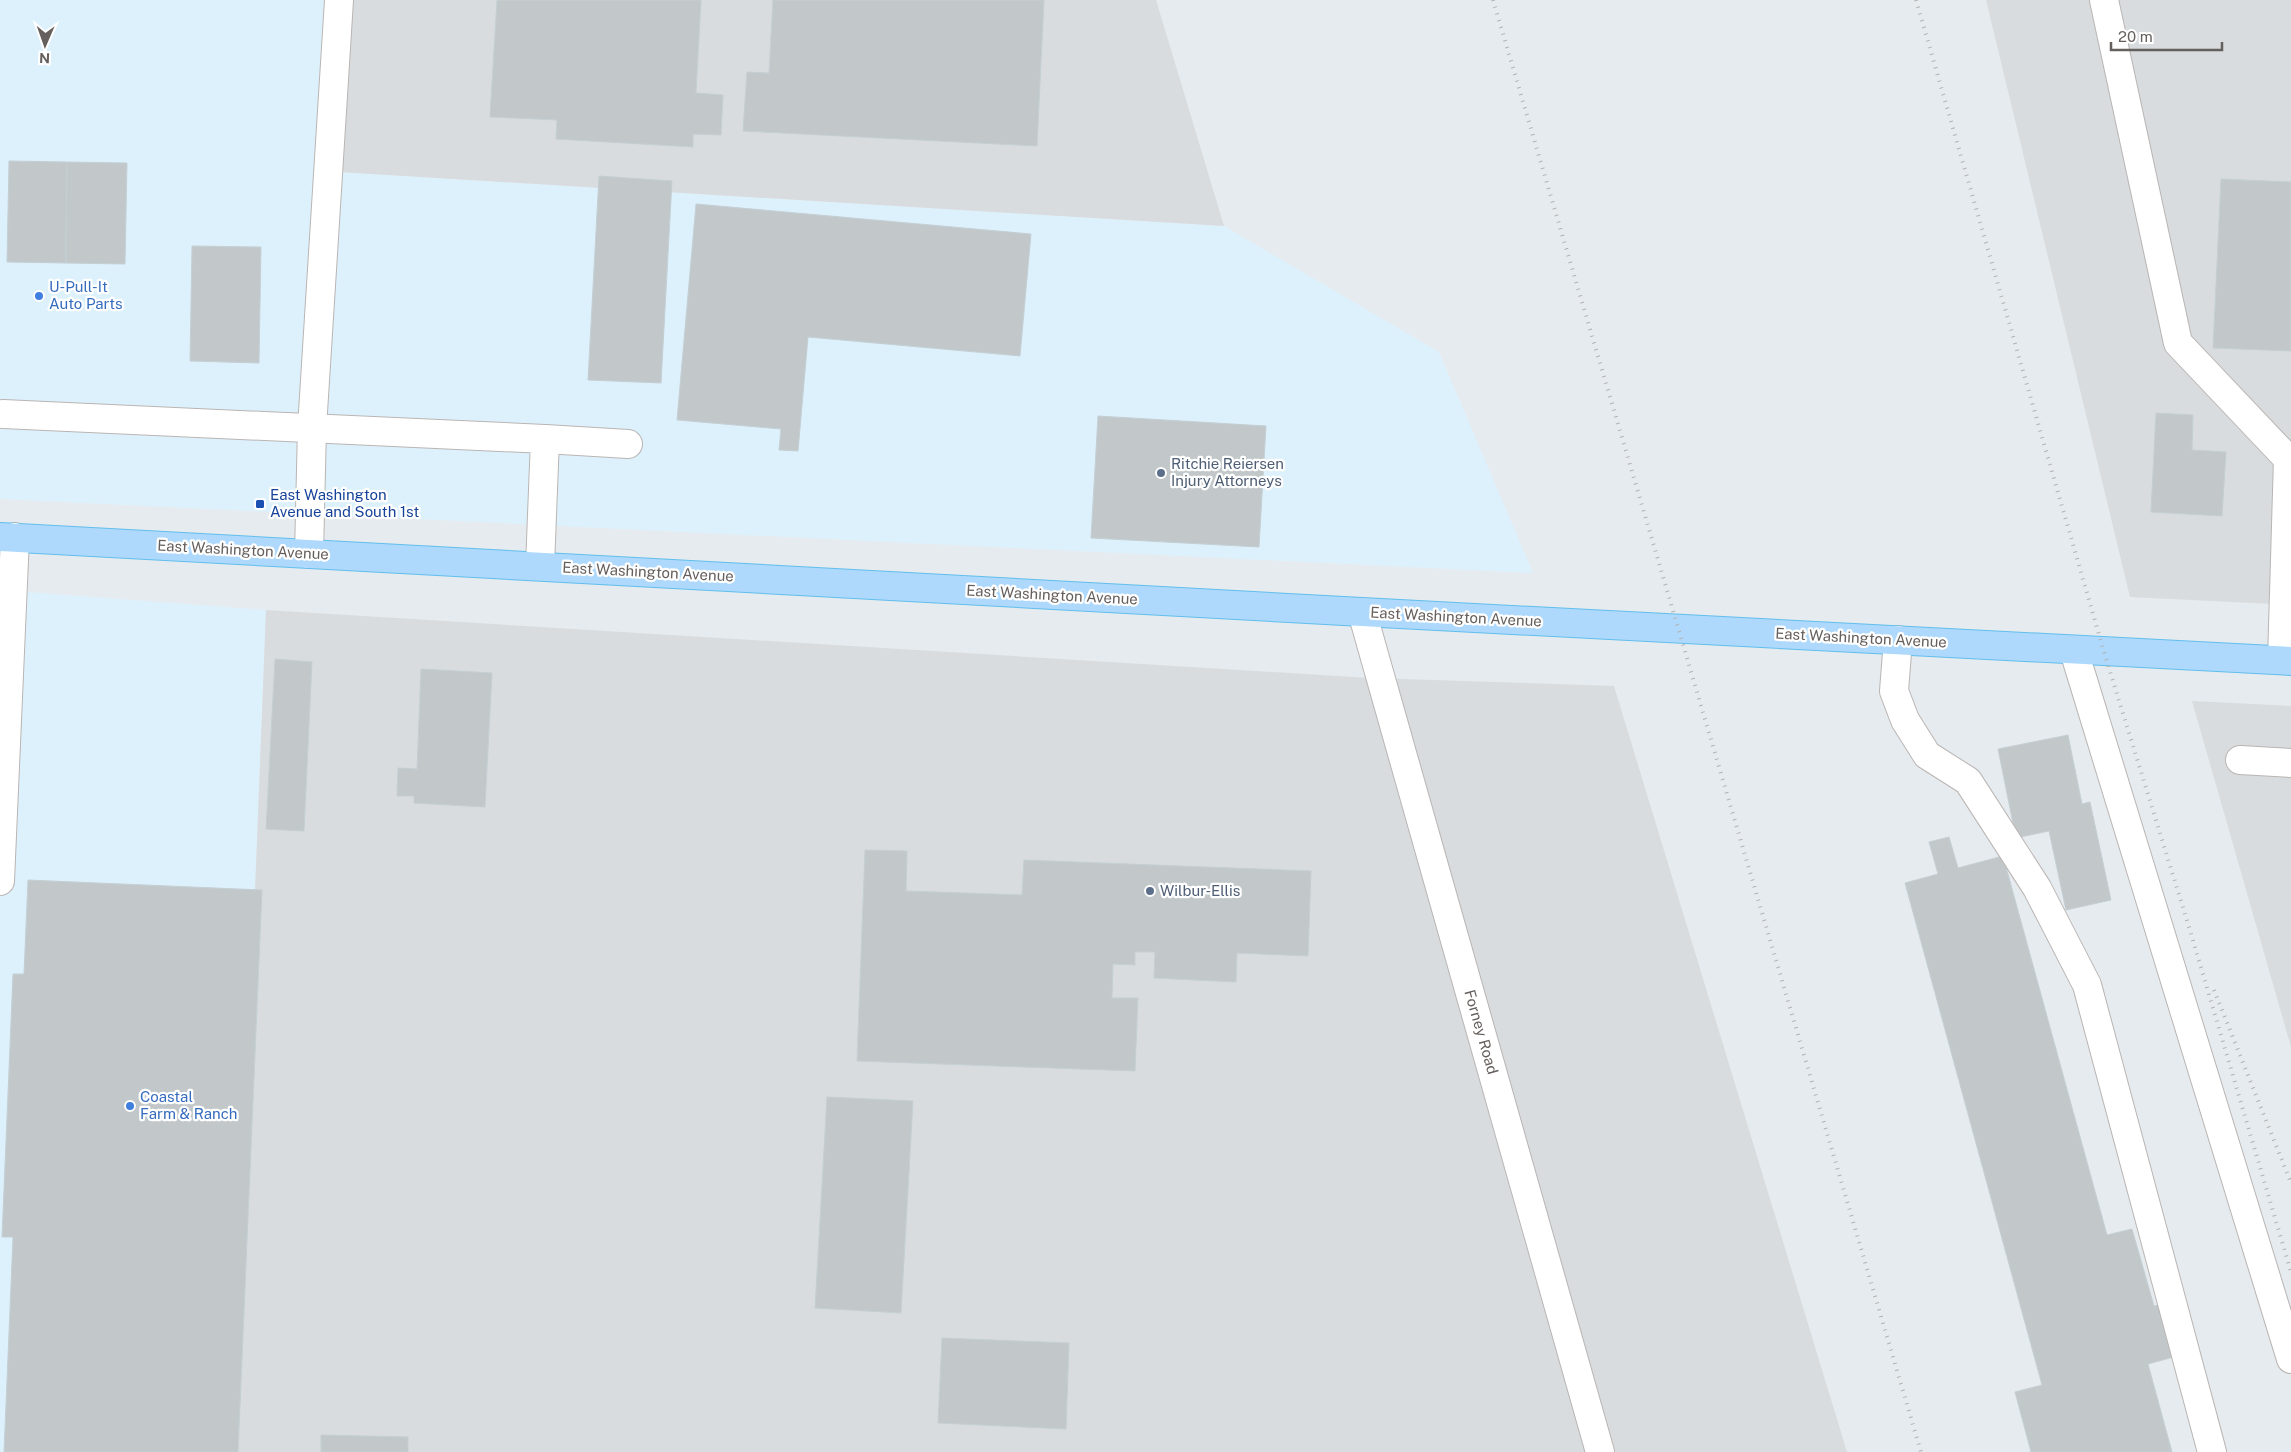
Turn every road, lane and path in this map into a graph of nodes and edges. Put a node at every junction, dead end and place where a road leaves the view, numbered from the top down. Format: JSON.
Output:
{"nodes":[{"id":1,"x":339,"y":0,"type":"edge"},
{"id":2,"x":2104,"y":0,"type":"edge"},
{"id":3,"x":3,"y":414,"type":"dead end"},
{"id":4,"x":312,"y":428,"type":"junction"},
{"id":5,"x":545,"y":439,"type":"junction"},
{"id":6,"x":628,"y":444,"type":"dead end"},
{"id":7,"x":2290,"y":459,"type":"edge"},
{"id":8,"x":7,"y":537,"type":"edge"},
{"id":9,"x":309,"y":554,"type":"junction"},
{"id":10,"x":540,"y":566,"type":"junction"},
{"id":11,"x":1362,"y":612,"type":"junction"},
{"id":12,"x":1898,"y":640,"type":"junction"},
{"id":13,"x":2074,"y":651,"type":"junction"},
{"id":14,"x":2286,"y":661,"type":"edge"},
{"id":15,"x":2240,"y":760,"type":"dead end"},
{"id":16,"x":2291,"y":762,"type":"edge"},
{"id":17,"x":0,"y":881,"type":"edge"},
{"id":18,"x":2291,"y":1359,"type":"edge"},
{"id":19,"x":1600,"y":1452,"type":"edge"},
{"id":20,"x":2212,"y":1452,"type":"edge"}],
"edges":[{"from":1,"to":4,"type":"street"},
{"from":2,"to":7,"type":"street"},
{"from":3,"to":4,"type":"street"},
{"from":4,"to":5,"type":"street"},
{"from":4,"to":9,"type":"street"},
{"from":5,"to":6,"type":"street"},
{"from":5,"to":10,"type":"street"},
{"from":7,"to":14,"type":"street"},
{"from":8,"to":9,"type":"main road","name":"East Washington Avenue"},
{"from":8,"to":17,"type":"street"},
{"from":9,"to":10,"type":"main road","name":"East Washington Avenue"},
{"from":10,"to":11,"type":"main road","name":"East Washington Avenue"},
{"from":11,"to":12,"type":"main road","name":"East Washington Avenue"},
{"from":11,"to":19,"type":"street","name":"Forney Road"},
{"from":12,"to":13,"type":"main road","name":"East Washington Avenue"},
{"from":12,"to":20,"type":"street"},
{"from":13,"to":14,"type":"main road","name":"East Washington Avenue"},
{"from":13,"to":18,"type":"street"},
{"from":15,"to":16,"type":"street"}]}
